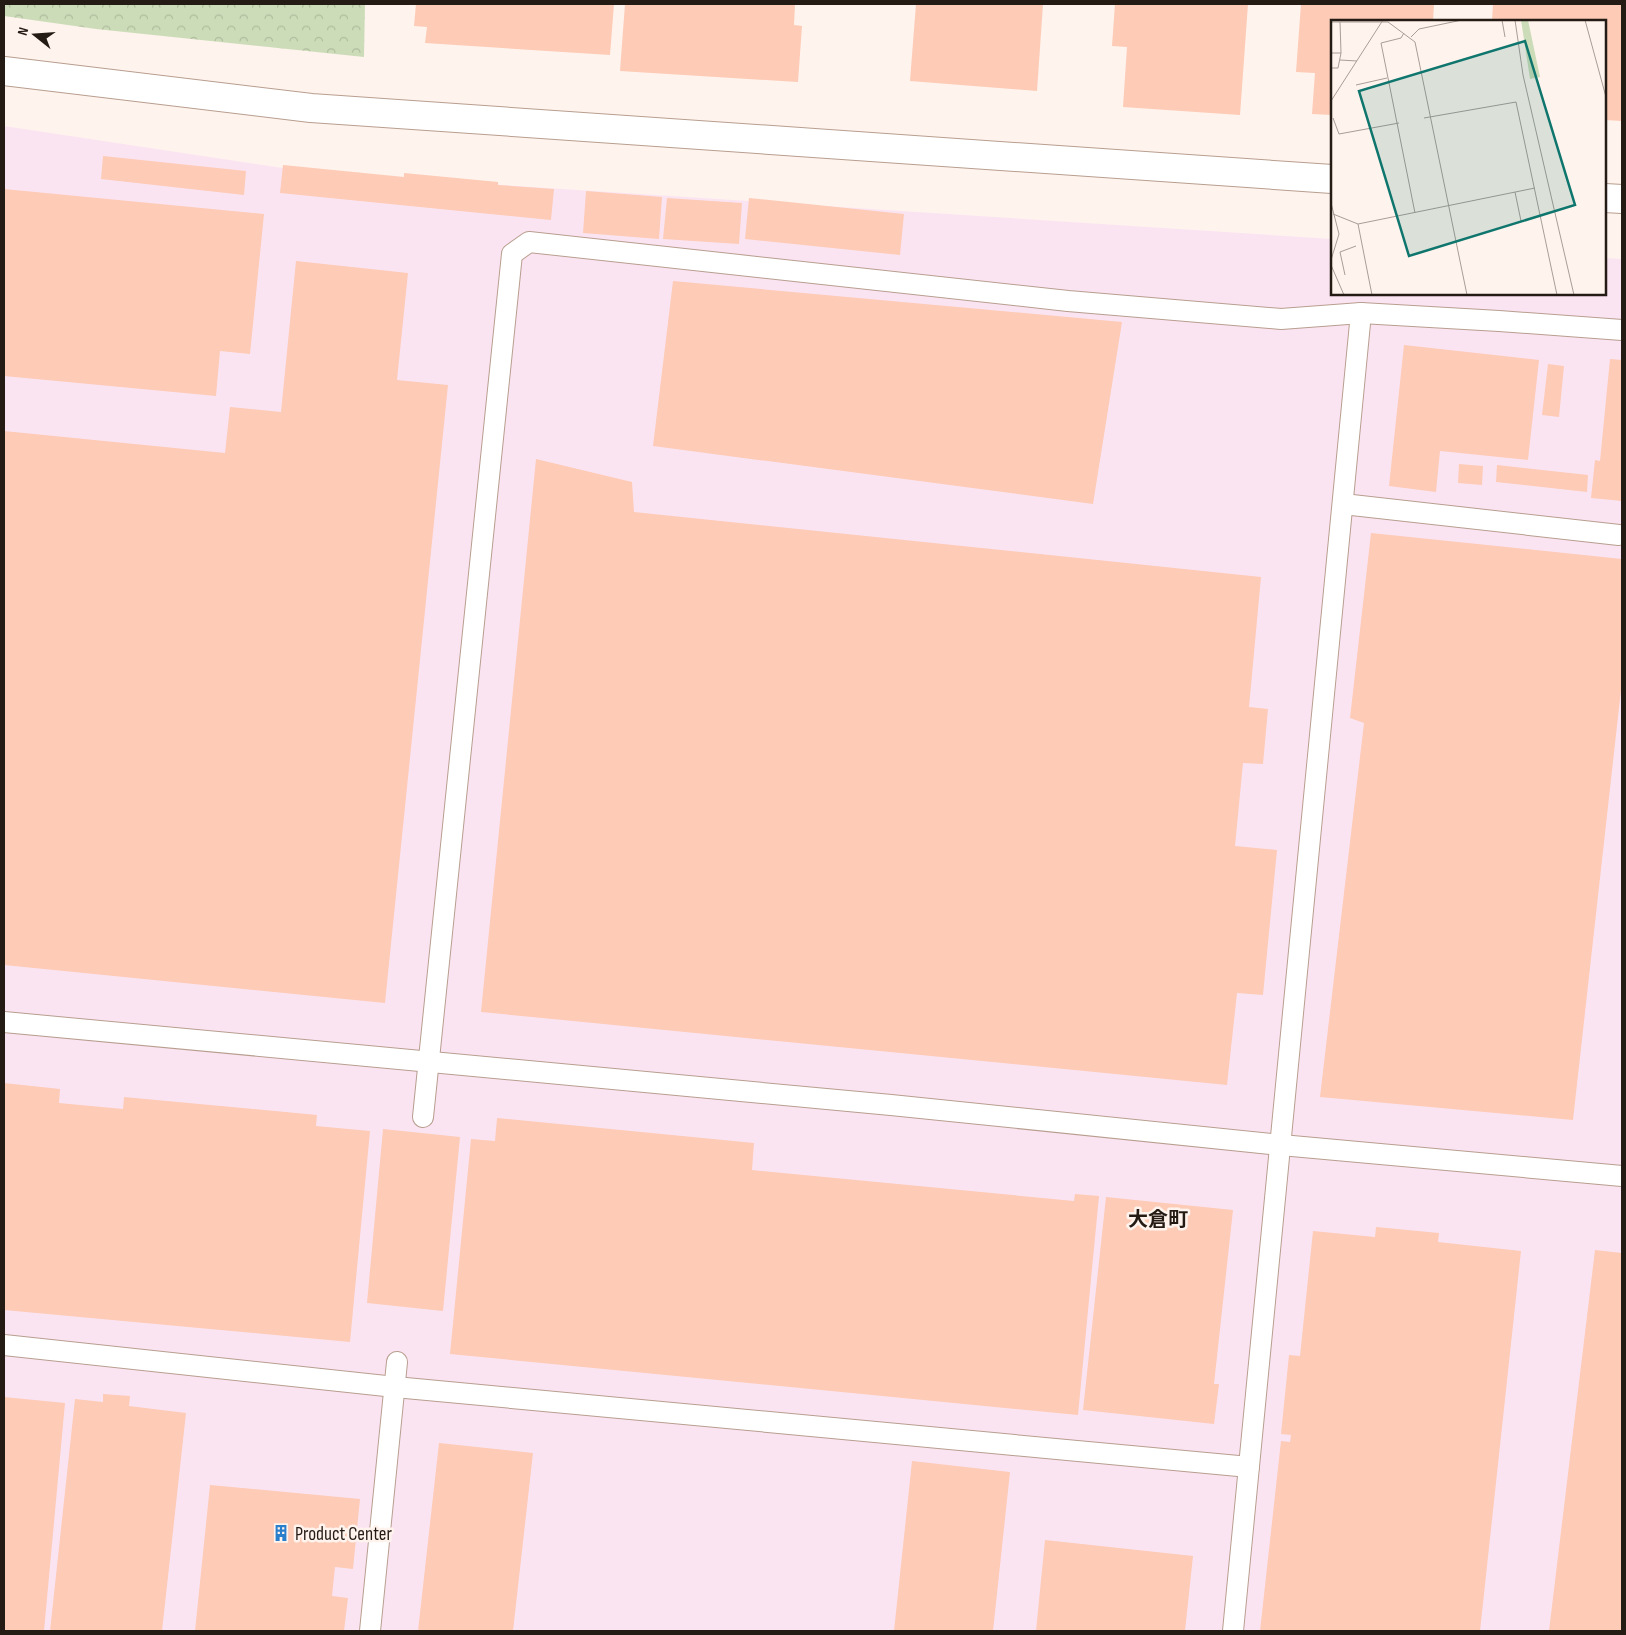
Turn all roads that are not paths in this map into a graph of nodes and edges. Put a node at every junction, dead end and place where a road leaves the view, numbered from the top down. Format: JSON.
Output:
{"nodes":[{"id":1,"x":4,"y":71,"type":"edge"},
{"id":2,"x":1331,"y":179,"type":"edge"},
{"id":3,"x":1606,"y":198,"type":"edge"},
{"id":4,"x":1622,"y":199,"type":"edge"},
{"id":5,"x":1361,"y":313,"type":"junction"},
{"id":6,"x":1622,"y":330,"type":"edge"},
{"id":7,"x":1343,"y":504,"type":"junction"},
{"id":8,"x":1619,"y":535,"type":"dead end"},
{"id":9,"x":4,"y":1022,"type":"edge"},
{"id":10,"x":428,"y":1061,"type":"junction"},
{"id":11,"x":423,"y":1117,"type":"dead end"},
{"id":12,"x":1281,"y":1144,"type":"junction"},
{"id":13,"x":1622,"y":1176,"type":"edge"},
{"id":14,"x":4,"y":1345,"type":"edge"},
{"id":15,"x":397,"y":1362,"type":"dead end"},
{"id":16,"x":395,"y":1387,"type":"junction"},
{"id":17,"x":1249,"y":1467,"type":"junction"},
{"id":18,"x":370,"y":1631,"type":"edge"},
{"id":19,"x":1233,"y":1631,"type":"edge"}],
"edges":[{"from":1,"to":2,"type":"street"},
{"from":3,"to":4,"type":"street"},
{"from":5,"to":6,"type":"lane"},
{"from":5,"to":7,"type":"lane"},
{"from":5,"to":10,"type":"lane"},
{"from":7,"to":8,"type":"lane"},
{"from":7,"to":12,"type":"lane"},
{"from":9,"to":10,"type":"lane"},
{"from":10,"to":11,"type":"lane"},
{"from":10,"to":12,"type":"lane"},
{"from":12,"to":13,"type":"lane"},
{"from":12,"to":17,"type":"lane"},
{"from":14,"to":16,"type":"lane"},
{"from":15,"to":16,"type":"lane"},
{"from":16,"to":17,"type":"lane"},
{"from":16,"to":18,"type":"lane"},
{"from":17,"to":19,"type":"lane"}]}
